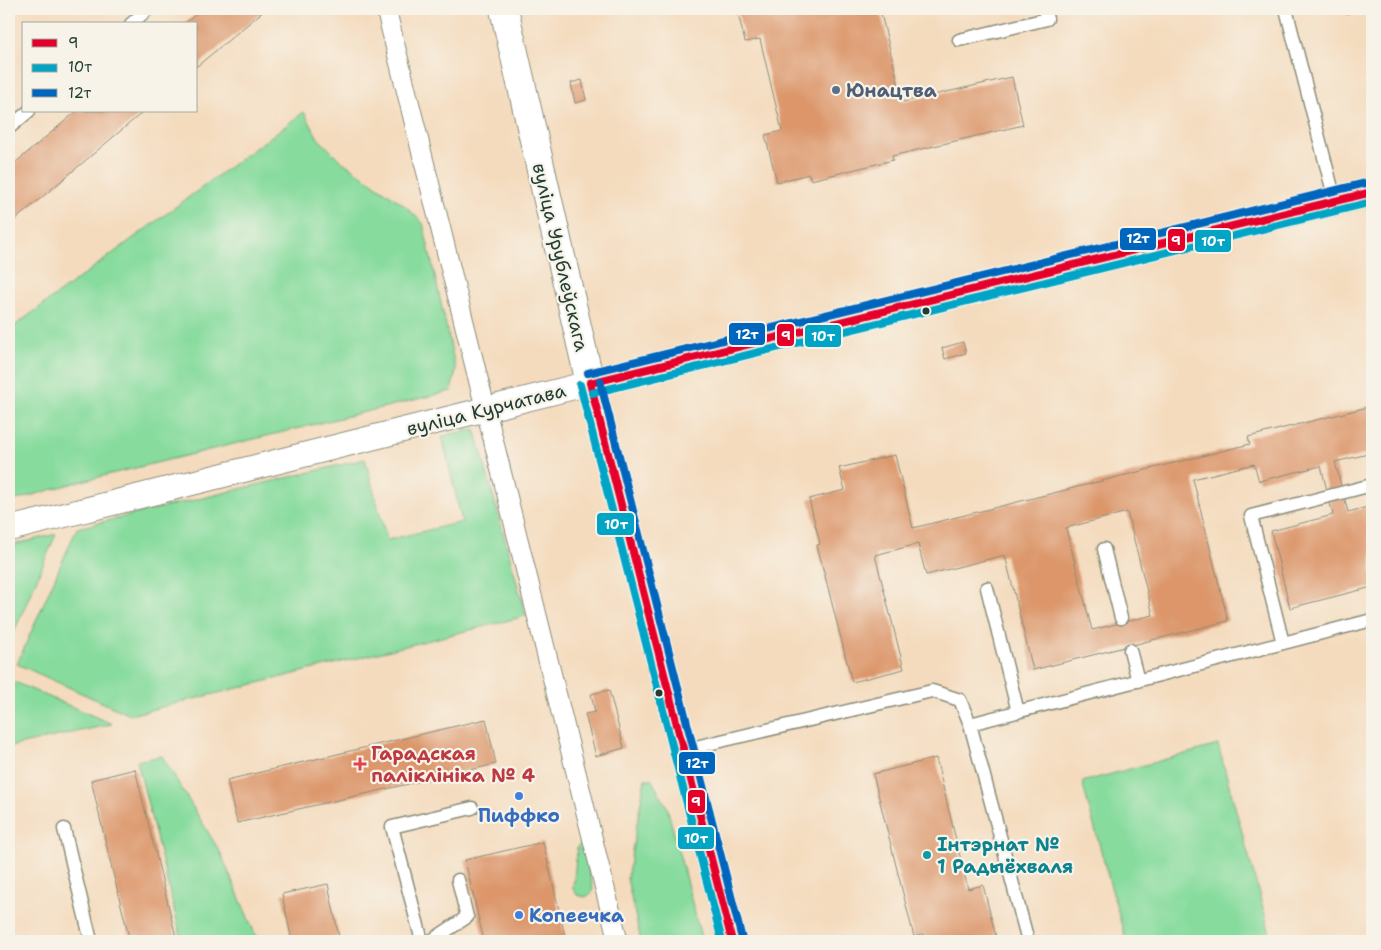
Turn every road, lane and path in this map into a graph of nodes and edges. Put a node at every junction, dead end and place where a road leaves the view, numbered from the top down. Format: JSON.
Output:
{"nodes":[{"id":1,"x":148,"y":9,"type":"edge"},
{"id":2,"x":381,"y":9,"type":"edge"},
{"id":3,"x":504,"y":9,"type":"edge"},
{"id":4,"x":1044,"y":9,"type":"edge"},
{"id":5,"x":1286,"y":9,"type":"edge"},
{"id":6,"x":133,"y":22,"type":"edge"},
{"id":7,"x":959,"y":40,"type":"dead end"},
{"id":8,"x":28,"y":112,"type":"edge"},
{"id":9,"x":9,"y":128,"type":"edge"},
{"id":10,"x":1372,"y":192,"type":"edge"},
{"id":11,"x":1335,"y":200,"type":"junction"},
{"id":12,"x":590,"y":383,"type":"junction"},
{"id":13,"x":486,"y":408,"type":"junction"},
{"id":14,"x":1372,"y":485,"type":"edge"},
{"id":15,"x":9,"y":529,"type":"edge"},
{"id":16,"x":1104,"y":549,"type":"dead end"},
{"id":17,"x":987,"y":588,"type":"dead end"},
{"id":18,"x":1121,"y":618,"type":"dead end"},
{"id":19,"x":1372,"y":620,"type":"edge"},
{"id":20,"x":1283,"y":643,"type":"junction"},
{"id":21,"x":1130,"y":650,"type":"dead end"},
{"id":22,"x":1138,"y":681,"type":"junction"},
{"id":23,"x":1018,"y":712,"type":"junction"},
{"id":24,"x":970,"y":724,"type":"junction"},
{"id":25,"x":684,"y":750,"type":"junction"},
{"id":26,"x":472,"y":808,"type":"dead end"},
{"id":27,"x":64,"y":829,"type":"dead end"},
{"id":28,"x":458,"y":880,"type":"dead end"},
{"id":29,"x":91,"y":941,"type":"edge"},
{"id":30,"x":422,"y":941,"type":"edge"},
{"id":31,"x":431,"y":941,"type":"edge"},
{"id":32,"x":618,"y":941,"type":"edge"},
{"id":33,"x":732,"y":941,"type":"edge"},
{"id":34,"x":1028,"y":941,"type":"edge"}],
"edges":[{"from":1,"to":6,"type":"lane"},
{"from":2,"to":13,"type":"street"},
{"from":3,"to":12,"type":"main road","name":"вуліца Урублеўскага"},
{"from":4,"to":7,"type":"lane"},
{"from":5,"to":11,"type":"lane"},
{"from":8,"to":9,"type":"lane"},
{"from":10,"to":11,"type":"main road","name":"вуліца Курчатава"},
{"from":11,"to":12,"type":"main road","name":"вуліца Курчатава"},
{"from":12,"to":13,"type":"street","name":"вуліца Курчатава"},
{"from":12,"to":25,"type":"main road","name":"вуліца Урублеўскага"},
{"from":13,"to":15,"type":"street","name":"вуліца Курчатава"},
{"from":13,"to":32,"type":"street"},
{"from":14,"to":20,"type":"lane"},
{"from":16,"to":18,"type":"lane"},
{"from":17,"to":23,"type":"lane"},
{"from":19,"to":20,"type":"lane"},
{"from":20,"to":22,"type":"lane"},
{"from":21,"to":22,"type":"lane"},
{"from":22,"to":23,"type":"lane"},
{"from":23,"to":24,"type":"lane"},
{"from":24,"to":25,"type":"lane"},
{"from":24,"to":34,"type":"lane"},
{"from":25,"to":33,"type":"main road","name":"вуліца Урублеўскага"},
{"from":26,"to":30,"type":"lane"},
{"from":27,"to":29,"type":"lane"},
{"from":28,"to":31,"type":"lane"}]}
